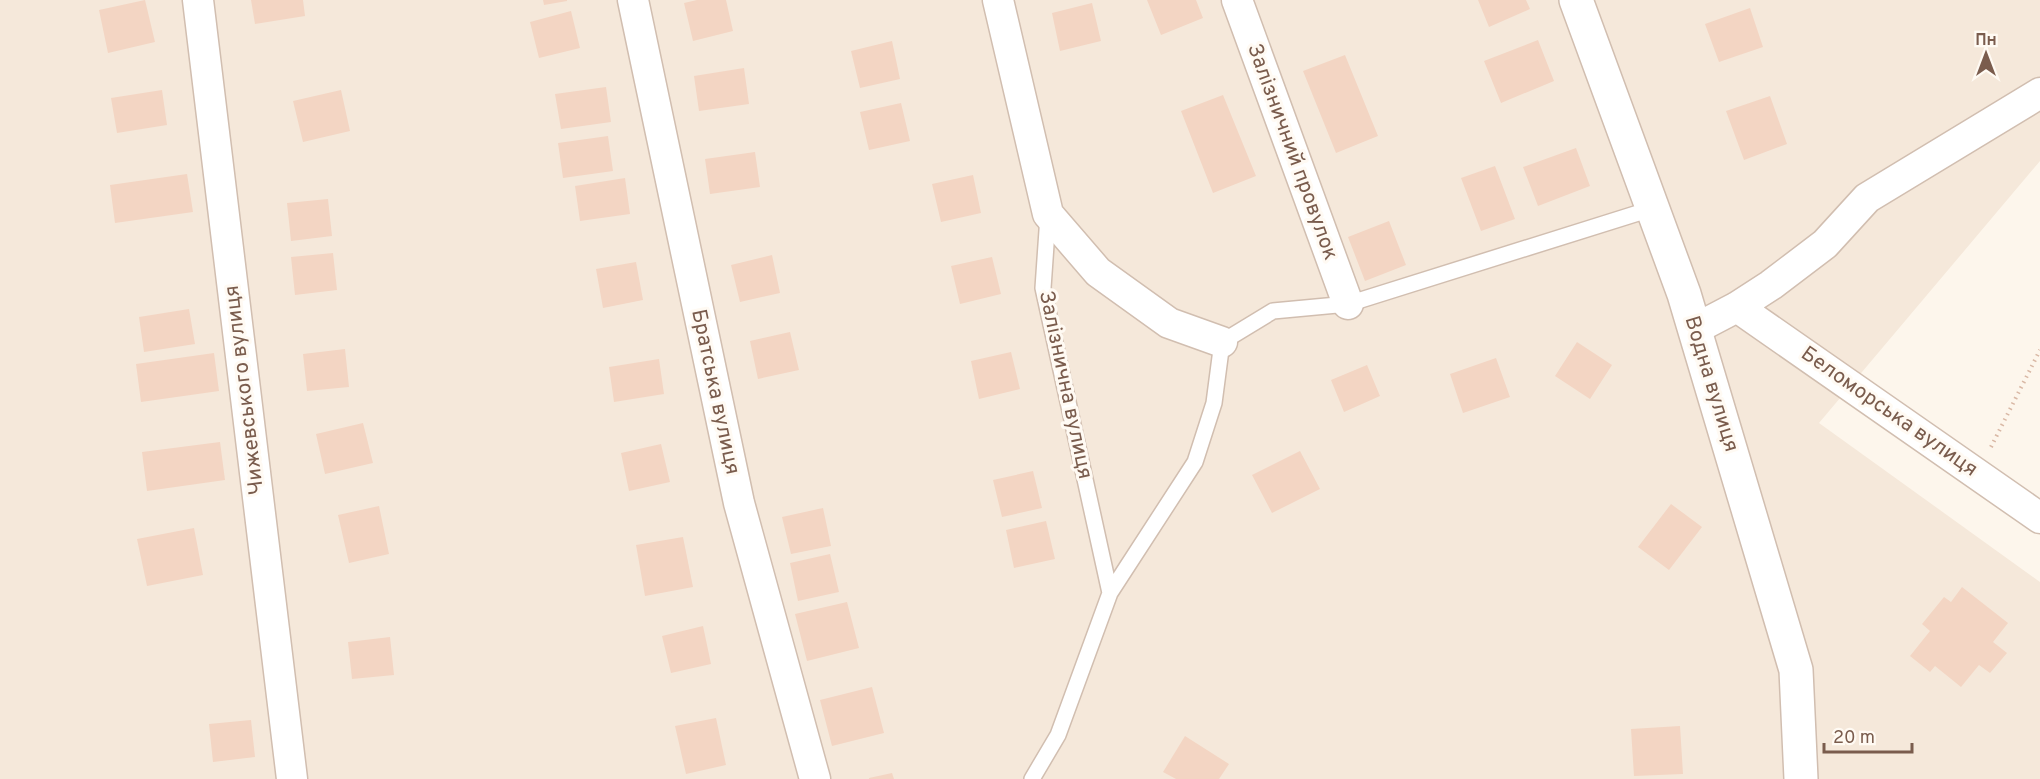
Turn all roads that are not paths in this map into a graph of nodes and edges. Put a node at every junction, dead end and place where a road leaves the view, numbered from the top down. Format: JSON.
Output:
{"nodes":[{"id":1,"x":198,"y":0,"type":"edge"},
{"id":2,"x":633,"y":0,"type":"edge"},
{"id":3,"x":998,"y":0,"type":"edge"},
{"id":4,"x":1237,"y":0,"type":"edge"},
{"id":5,"x":1576,"y":0,"type":"edge"},
{"id":6,"x":2040,"y":93,"type":"edge"},
{"id":7,"x":1652,"y":209,"type":"junction"},
{"id":8,"x":1048,"y":214,"type":"junction"},
{"id":9,"x":1348,"y":304,"type":"junction"},
{"id":10,"x":1737,"y":307,"type":"junction"},
{"id":11,"x":1695,"y":329,"type":"junction"},
{"id":12,"x":1222,"y":342,"type":"junction"},
{"id":13,"x":2040,"y":518,"type":"edge"},
{"id":14,"x":1110,"y":593,"type":"junction"},
{"id":15,"x":292,"y":779,"type":"edge"},
{"id":16,"x":815,"y":779,"type":"edge"},
{"id":17,"x":1032,"y":779,"type":"edge"},
{"id":18,"x":1801,"y":779,"type":"edge"}],
"edges":[{"from":1,"to":15,"type":"street","name":"Чижевського вулиця"},
{"from":2,"to":16,"type":"street","name":"Братська вулиця"},
{"from":3,"to":8,"type":"street","name":"Залізнична вулиця"},
{"from":4,"to":9,"type":"street","name":"Залізничний провулок"},
{"from":5,"to":7,"type":"street","name":"Водна вулиця"},
{"from":6,"to":10,"type":"street"},
{"from":7,"to":9,"type":"lane"},
{"from":7,"to":11,"type":"street","name":"Водна вулиця"},
{"from":8,"to":12,"type":"street"},
{"from":8,"to":14,"type":"lane","name":"Залізнична вулиця"},
{"from":9,"to":12,"type":"lane"},
{"from":10,"to":11,"type":"street"},
{"from":10,"to":13,"type":"street","name":"Беломорська вулиця"},
{"from":11,"to":18,"type":"street","name":"Водна вулиця"},
{"from":12,"to":14,"type":"lane"},
{"from":14,"to":17,"type":"lane"}]}
